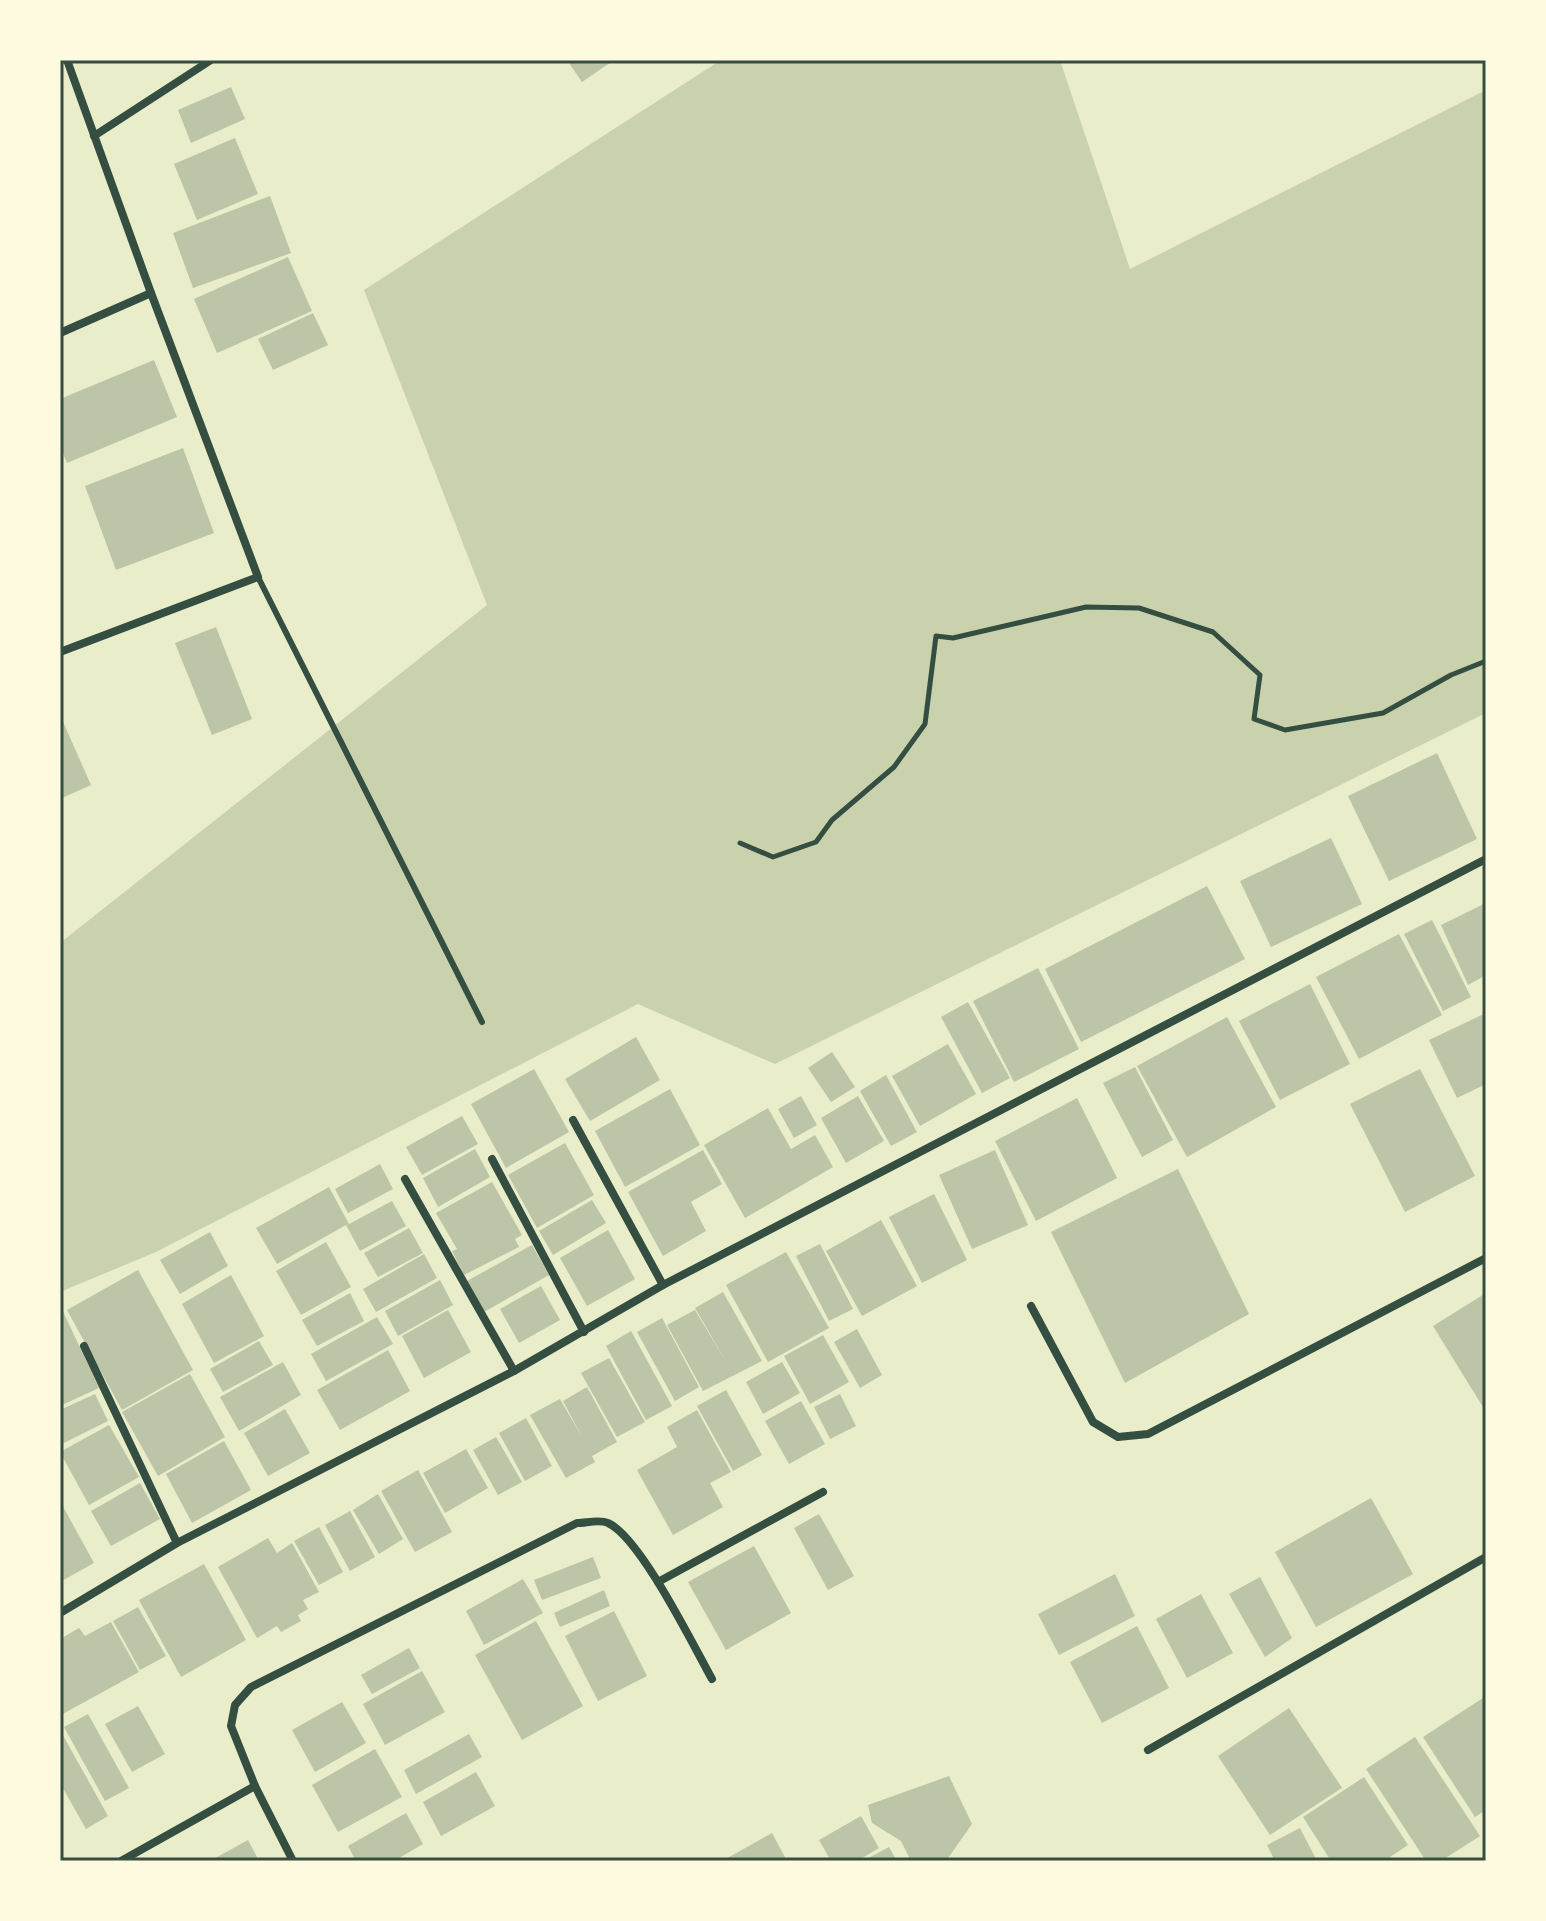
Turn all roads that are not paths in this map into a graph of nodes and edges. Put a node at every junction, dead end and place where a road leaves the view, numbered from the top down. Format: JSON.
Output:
{"nodes":[{"id":1,"x":67,"y":60,"type":"edge"},
{"id":2,"x":211,"y":60,"type":"edge"},
{"id":3,"x":94,"y":136,"type":"junction"},
{"id":4,"x":151,"y":293,"type":"junction"},
{"id":5,"x":60,"y":333,"type":"edge"},
{"id":6,"x":258,"y":577,"type":"junction"},
{"id":7,"x":60,"y":652,"type":"edge"},
{"id":8,"x":1486,"y":859,"type":"edge"},
{"id":9,"x":482,"y":1022,"type":"dead end"},
{"id":10,"x":573,"y":1120,"type":"dead end"},
{"id":11,"x":492,"y":1159,"type":"dead end"},
{"id":12,"x":405,"y":1179,"type":"dead end"},
{"id":13,"x":1486,"y":1258,"type":"edge"},
{"id":14,"x":663,"y":1285,"type":"junction"},
{"id":15,"x":1031,"y":1306,"type":"dead end"},
{"id":16,"x":584,"y":1332,"type":"junction"},
{"id":17,"x":84,"y":1346,"type":"dead end"},
{"id":18,"x":514,"y":1371,"type":"junction"},
{"id":19,"x":823,"y":1492,"type":"dead end"},
{"id":20,"x":177,"y":1543,"type":"junction"},
{"id":21,"x":1486,"y":1557,"type":"edge"},
{"id":22,"x":658,"y":1582,"type":"junction"},
{"id":23,"x":60,"y":1613,"type":"edge"},
{"id":24,"x":712,"y":1679,"type":"dead end"},
{"id":25,"x":1148,"y":1750,"type":"dead end"},
{"id":26,"x":255,"y":1786,"type":"junction"},
{"id":27,"x":121,"y":1861,"type":"edge"},
{"id":28,"x":293,"y":1861,"type":"edge"}],
"edges":[{"from":1,"to":3,"type":"street"},
{"from":2,"to":3,"type":"street"},
{"from":3,"to":4,"type":"street"},
{"from":4,"to":5,"type":"street"},
{"from":4,"to":6,"type":"street"},
{"from":6,"to":7,"type":"street"},
{"from":6,"to":9,"type":"lane"},
{"from":8,"to":14,"type":"street"},
{"from":10,"to":14,"type":"street"},
{"from":11,"to":16,"type":"street"},
{"from":12,"to":18,"type":"street"},
{"from":13,"to":15,"type":"street"},
{"from":14,"to":16,"type":"street"},
{"from":16,"to":18,"type":"street"},
{"from":17,"to":20,"type":"street"},
{"from":18,"to":20,"type":"street"},
{"from":19,"to":22,"type":"street"},
{"from":20,"to":23,"type":"street"},
{"from":21,"to":25,"type":"street"},
{"from":22,"to":24,"type":"street"},
{"from":22,"to":26,"type":"street"},
{"from":26,"to":27,"type":"street"},
{"from":26,"to":28,"type":"street"}]}
